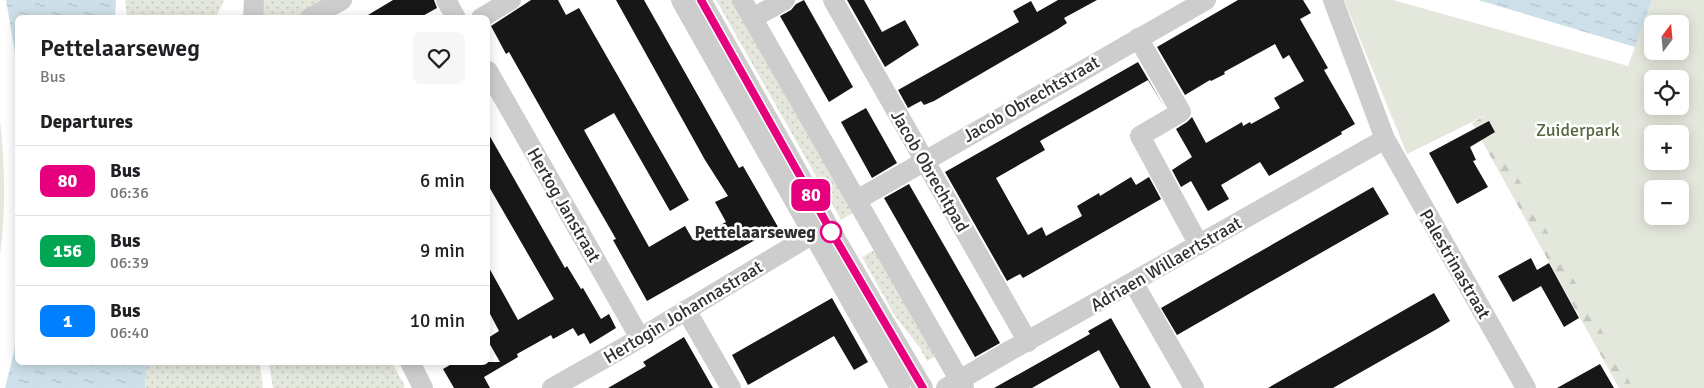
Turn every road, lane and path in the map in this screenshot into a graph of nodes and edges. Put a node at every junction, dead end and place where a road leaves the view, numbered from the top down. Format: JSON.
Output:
{"nodes":[{"id":1,"x":254,"y":0,"type":"edge"},
{"id":2,"x":342,"y":0,"type":"edge"},
{"id":3,"x":446,"y":0,"type":"edge"},
{"id":4,"x":511,"y":0,"type":"edge"},
{"id":5,"x":681,"y":0,"type":"edge"},
{"id":6,"x":701,"y":0,"type":"edge"},
{"id":7,"x":742,"y":0,"type":"edge"},
{"id":8,"x":785,"y":0,"type":"edge"},
{"id":9,"x":833,"y":0,"type":"edge"},
{"id":10,"x":1206,"y":0,"type":"edge"},
{"id":11,"x":1333,"y":0,"type":"edge"},
{"id":12,"x":252,"y":15,"type":"edge"},
{"id":13,"x":315,"y":15,"type":"edge"},
{"id":14,"x":454,"y":15,"type":"edge"},
{"id":15,"x":486,"y":15,"type":"edge"},
{"id":16,"x":753,"y":18,"type":"junction"},
{"id":17,"x":1138,"y":38,"type":"junction"},
{"id":18,"x":490,"y":75,"type":"edge"},
{"id":19,"x":1385,"y":139,"type":"junction"},
{"id":20,"x":924,"y":161,"type":"junction"},
{"id":21,"x":857,"y":200,"type":"junction"},
{"id":22,"x":813,"y":234,"type":"junction"},
{"id":23,"x":1199,"y":245,"type":"junction"},
{"id":24,"x":1133,"y":282,"type":"junction"},
{"id":25,"x":686,"y":310,"type":"junction"},
{"id":26,"x":640,"y":338,"type":"junction"},
{"id":27,"x":1028,"y":342,"type":"junction"},
{"id":28,"x":412,"y":365,"type":"edge"},
{"id":29,"x":957,"y":385,"type":"edge"},
{"id":30,"x":423,"y":388,"type":"edge"},
{"id":31,"x":552,"y":388,"type":"edge"},
{"id":32,"x":731,"y":388,"type":"edge"},
{"id":33,"x":900,"y":388,"type":"edge"},
{"id":34,"x":923,"y":388,"type":"edge"},
{"id":35,"x":1194,"y":388,"type":"edge"},
{"id":36,"x":1526,"y":388,"type":"edge"}],
"edges":[{"from":1,"to":12,"type":"street"},
{"from":2,"to":13,"type":"street"},
{"from":3,"to":14,"type":"street"},
{"from":4,"to":15,"type":"street"},
{"from":5,"to":22,"type":"street"},
{"from":6,"to":34,"type":"street"},
{"from":7,"to":16,"type":"street"},
{"from":8,"to":16,"type":"street"},
{"from":9,"to":20,"type":"street","name":"Jacob Obrechtpad"},
{"from":10,"to":17,"type":"street","name":"Jacob Obrechtstraat"},
{"from":11,"to":19,"type":"street","name":"Palestrinastraat"},
{"from":16,"to":21,"type":"street"},
{"from":17,"to":20,"type":"street","name":"Jacob Obrechtstraat"},
{"from":17,"to":23,"type":"street"},
{"from":18,"to":26,"type":"street","name":"Hertog Janstraat"},
{"from":19,"to":23,"type":"street","name":"Adriaen Willaertstraat"},
{"from":19,"to":36,"type":"street","name":"Palestrinastraat"},
{"from":20,"to":21,"type":"street","name":"Jacob Obrechtstraat"},
{"from":20,"to":27,"type":"street","name":"Jacob Obrechtpad"},
{"from":21,"to":29,"type":"street"},
{"from":22,"to":25,"type":"street","name":"Hertogin Johannastraat"},
{"from":22,"to":33,"type":"street"},
{"from":23,"to":24,"type":"street","name":"Adriaen Willaertstraat"},
{"from":24,"to":27,"type":"street","name":"Adriaen Willaertstraat"},
{"from":24,"to":35,"type":"street"},
{"from":25,"to":26,"type":"street","name":"Hertogin Johannastraat"},
{"from":25,"to":32,"type":"street"},
{"from":26,"to":31,"type":"street","name":"Hertogin Johannastraat"},
{"from":27,"to":29,"type":"street","name":"Adriaen Willaertstraat"},
{"from":28,"to":30,"type":"street"}]}
